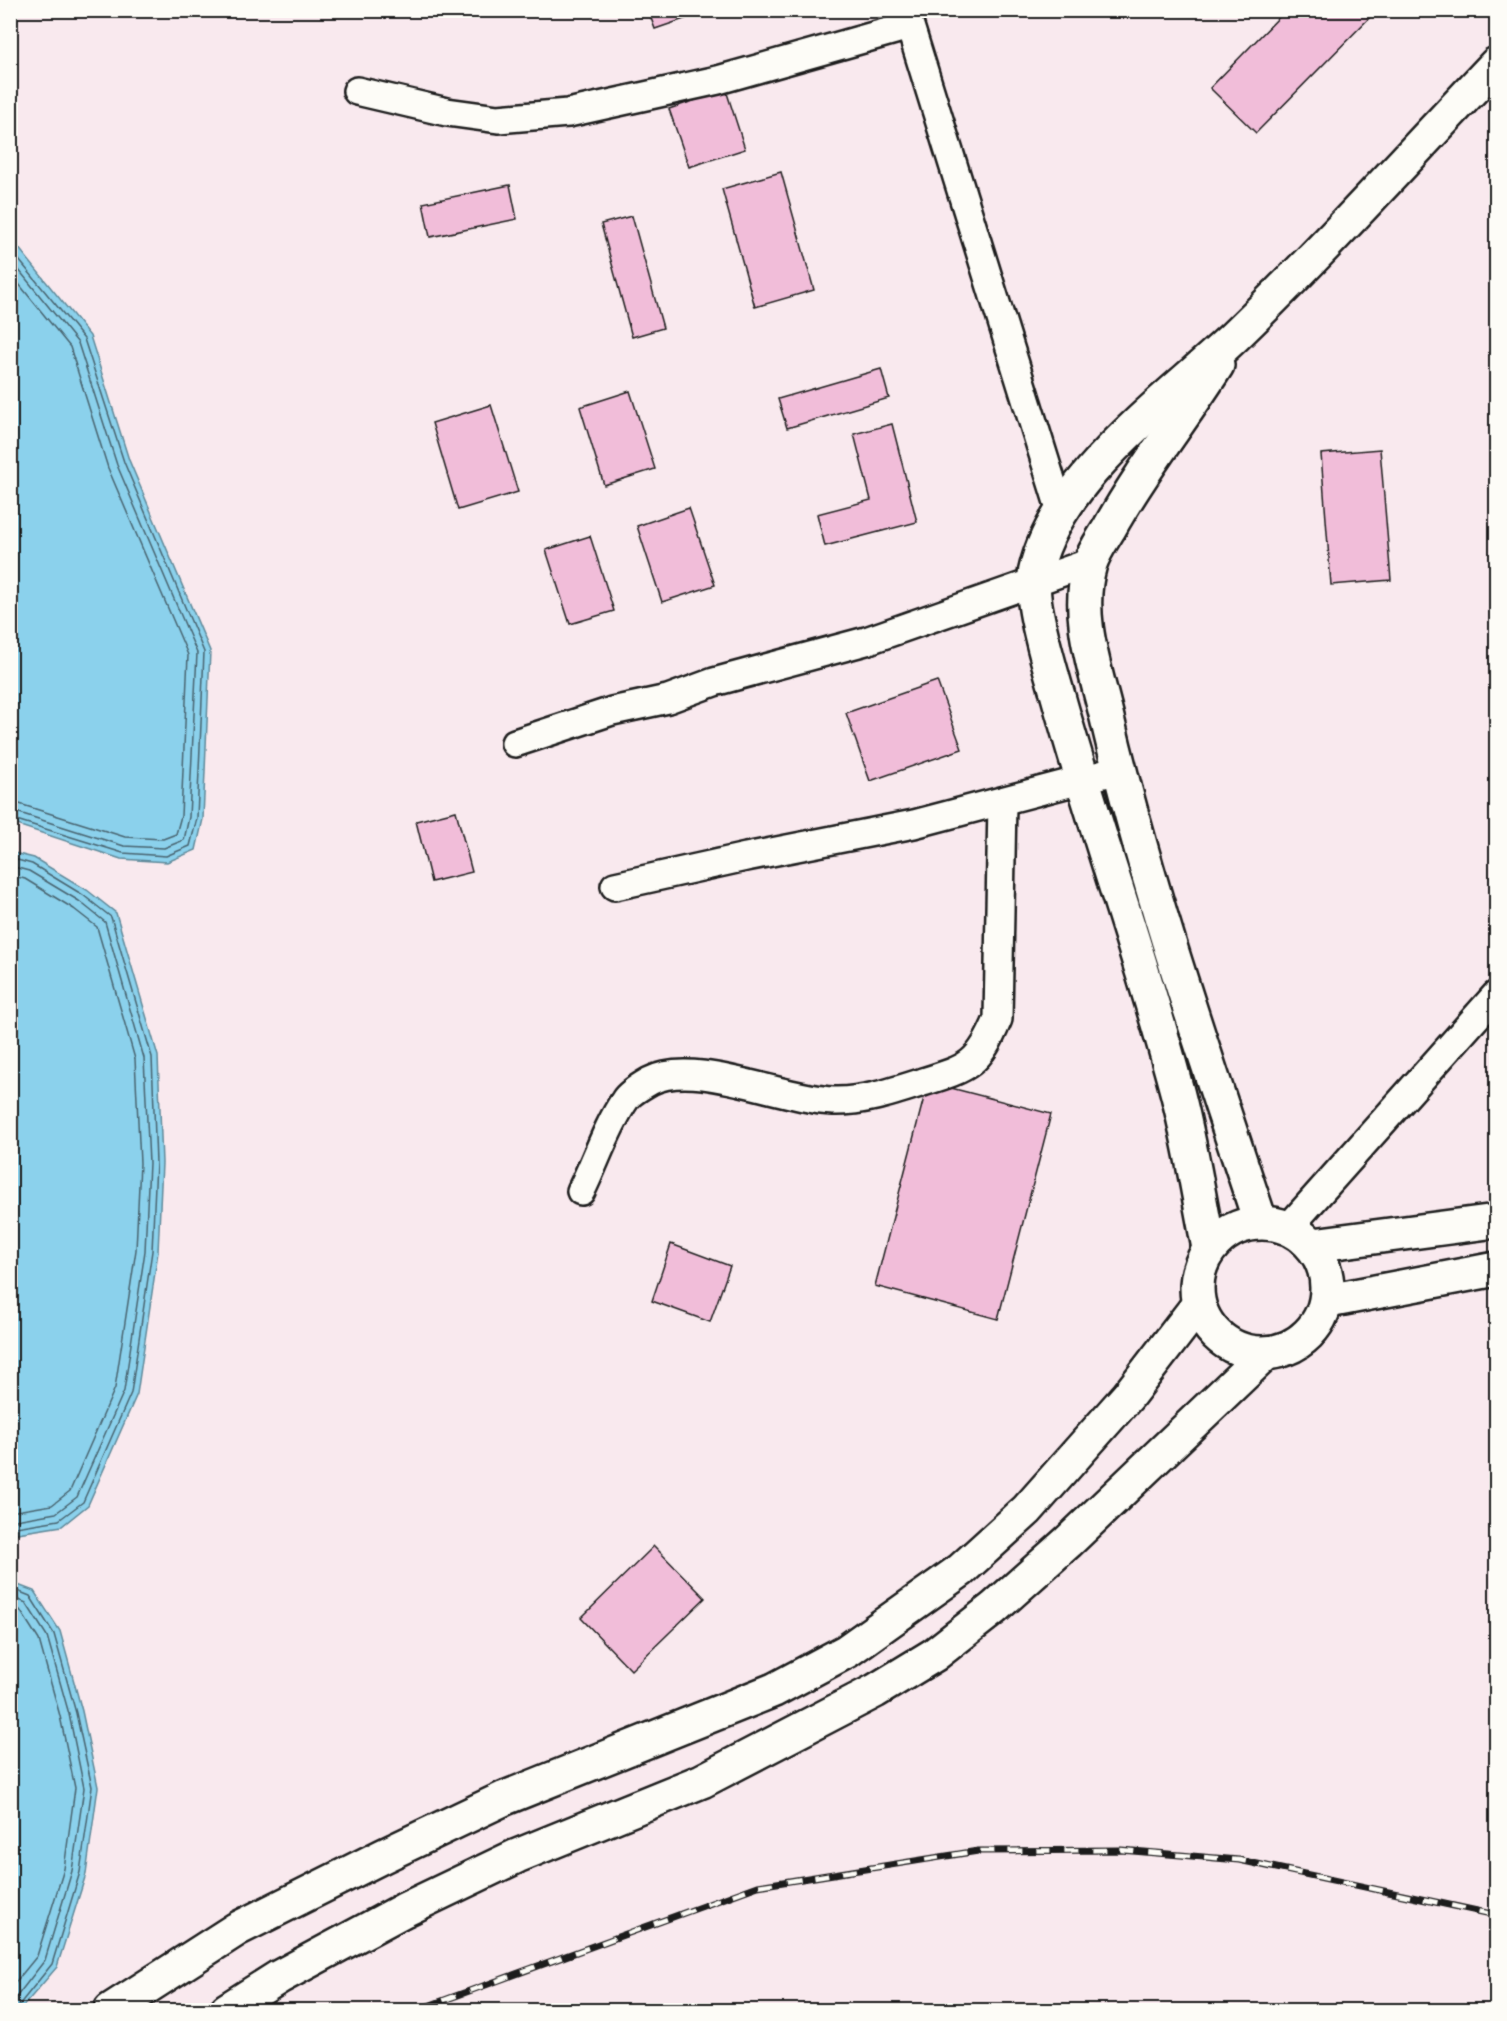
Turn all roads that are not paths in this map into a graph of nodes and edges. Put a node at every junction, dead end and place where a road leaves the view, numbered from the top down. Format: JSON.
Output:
{"nodes":[{"id":1,"x":907,"y":18,"type":"edge"},
{"id":2,"x":1497,"y":64,"type":"edge"},
{"id":3,"x":357,"y":91,"type":"dead end"},
{"id":4,"x":1234,"y":337,"type":"junction"},
{"id":5,"x":1061,"y":512,"type":"junction"},
{"id":6,"x":1091,"y":562,"type":"junction"},
{"id":7,"x":1033,"y":583,"type":"junction"},
{"id":8,"x":515,"y":743,"type":"dead end"},
{"id":9,"x":1119,"y":770,"type":"junction"},
{"id":10,"x":1082,"y":781,"type":"junction"},
{"id":11,"x":1002,"y":802,"type":"junction"},
{"id":12,"x":615,"y":886,"type":"dead end"},
{"id":13,"x":1497,"y":995,"type":"edge"},
{"id":14,"x":581,"y":1191,"type":"dead end"},
{"id":15,"x":1497,"y":1221,"type":"edge"},
{"id":16,"x":1287,"y":1231,"type":"junction"},
{"id":17,"x":1209,"y":1248,"type":"junction"},
{"id":18,"x":1497,"y":1269,"type":"edge"},
{"id":19,"x":1328,"y":1301,"type":"junction"},
{"id":20,"x":1198,"y":1305,"type":"junction"},
{"id":21,"x":1265,"y":1354,"type":"junction"},
{"id":22,"x":111,"y":2010,"type":"edge"},
{"id":23,"x":227,"y":2010,"type":"edge"}],
"edges":[{"from":1,"to":3,"type":"street"},
{"from":1,"to":5,"type":"street"},
{"from":2,"to":4,"type":"main road"},
{"from":4,"to":5,"type":"main road"},
{"from":4,"to":6,"type":"main road"},
{"from":5,"to":7,"type":"main road"},
{"from":6,"to":7,"type":"street"},
{"from":6,"to":9,"type":"main road"},
{"from":7,"to":8,"type":"street"},
{"from":7,"to":10,"type":"main road"},
{"from":9,"to":10,"type":"street"},
{"from":9,"to":16,"type":"main road"},
{"from":10,"to":11,"type":"street"},
{"from":10,"to":17,"type":"main road"},
{"from":11,"to":12,"type":"street"},
{"from":11,"to":14,"type":"street"},
{"from":13,"to":16,"type":"street"},
{"from":15,"to":16,"type":"main road"},
{"from":16,"to":17,"type":"main road"},
{"from":16,"to":19,"type":"main road"},
{"from":17,"to":20,"type":"main road"},
{"from":18,"to":19,"type":"main road"},
{"from":19,"to":21,"type":"main road"},
{"from":20,"to":21,"type":"main road"},
{"from":20,"to":22,"type":"main road"},
{"from":21,"to":23,"type":"main road"}]}
